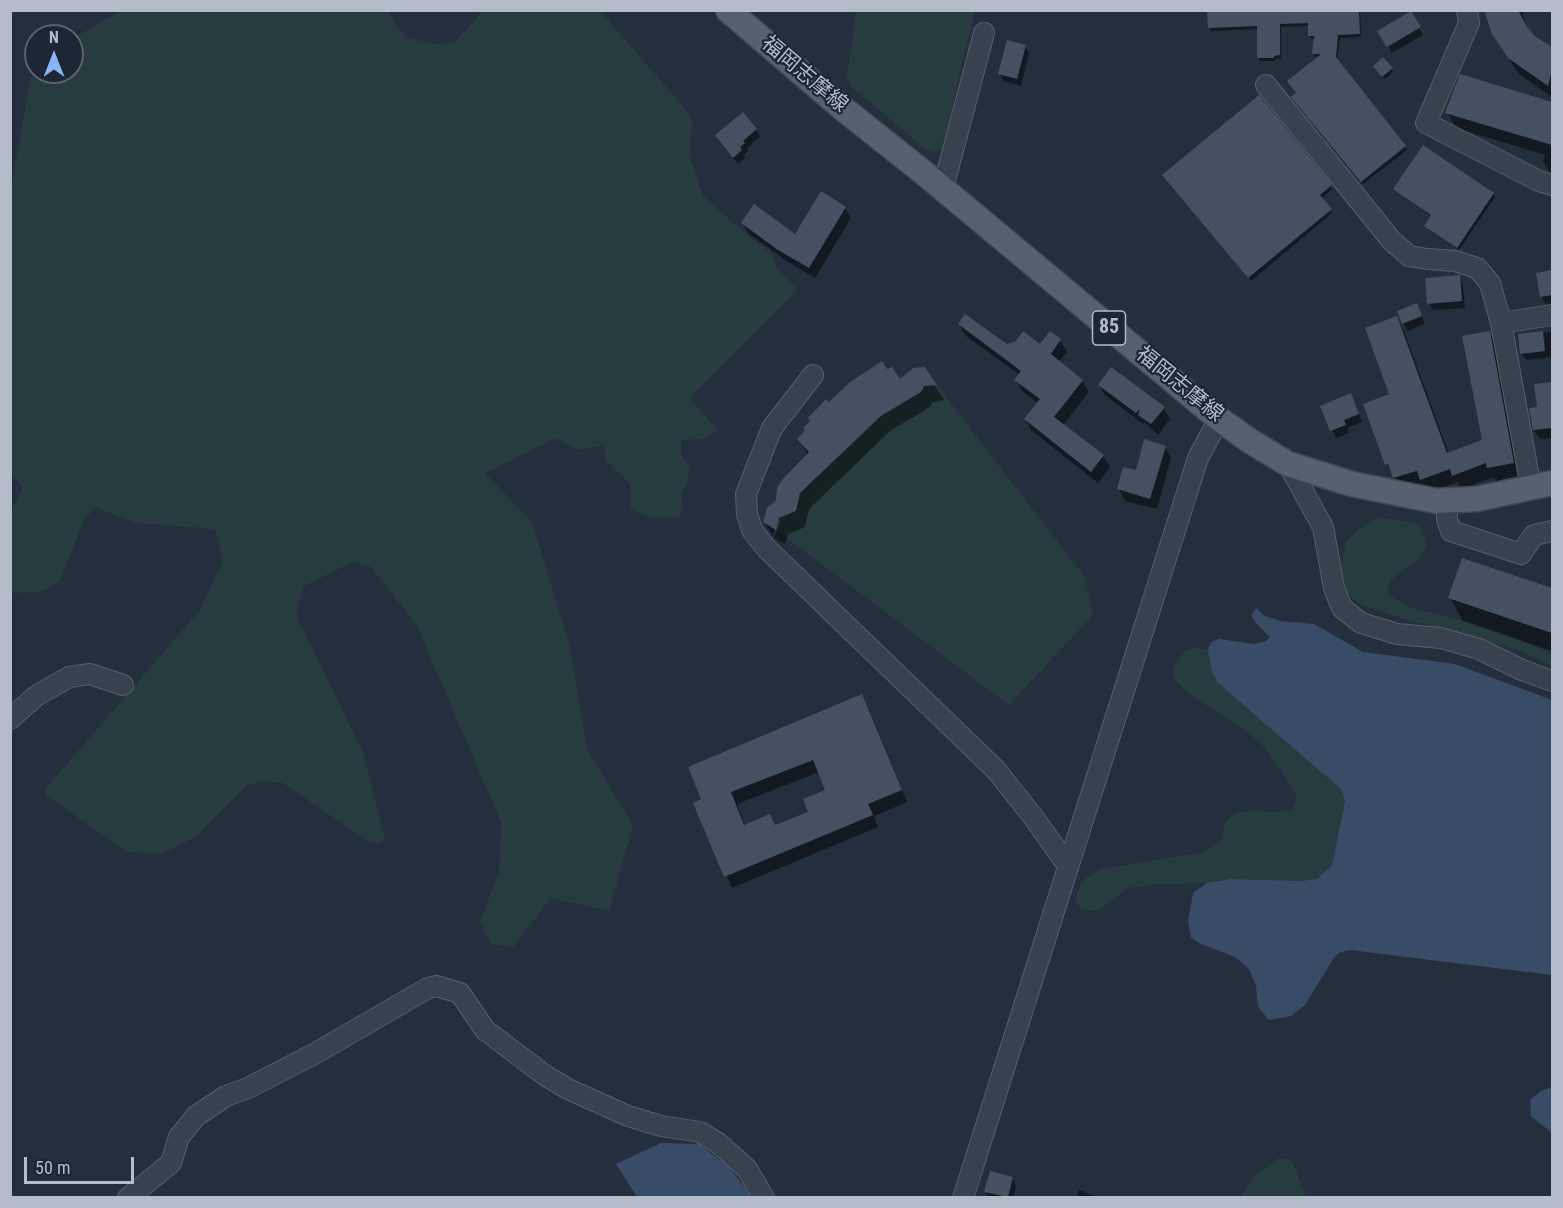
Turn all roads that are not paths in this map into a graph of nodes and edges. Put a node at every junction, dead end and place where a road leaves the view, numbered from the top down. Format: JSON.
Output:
{"nodes":[{"id":1,"x":728,"y":10,"type":"edge"},
{"id":2,"x":1467,"y":10,"type":"edge"},
{"id":3,"x":984,"y":33,"type":"dead end"},
{"id":4,"x":1266,"y":85,"type":"dead end"},
{"id":5,"x":1552,"y":185,"type":"edge"},
{"id":6,"x":943,"y":188,"type":"junction"},
{"id":7,"x":1552,"y":315,"type":"edge"},
{"id":8,"x":1502,"y":323,"type":"junction"},
{"id":9,"x":813,"y":375,"type":"dead end"},
{"id":10,"x":1219,"y":419,"type":"junction"},
{"id":11,"x":1288,"y":464,"type":"junction"},
{"id":12,"x":1542,"y":486,"type":"edge"},
{"id":13,"x":1447,"y":501,"type":"junction"},
{"id":14,"x":1552,"y":531,"type":"edge"},
{"id":15,"x":1552,"y":681,"type":"edge"},
{"id":16,"x":123,"y":685,"type":"dead end"},
{"id":17,"x":10,"y":719,"type":"edge"},
{"id":18,"x":1068,"y":866,"type":"junction"},
{"id":19,"x":128,"y":1197,"type":"edge"},
{"id":20,"x":764,"y":1197,"type":"edge"},
{"id":21,"x":963,"y":1197,"type":"edge"}],
"edges":[{"from":1,"to":6,"type":"main road","name":"福岡志摩線","number":"85"},
{"from":2,"to":5,"type":"street"},
{"from":3,"to":6,"type":"street"},
{"from":4,"to":8,"type":"street"},
{"from":6,"to":10,"type":"main road","name":"福岡志摩線","number":"85"},
{"from":7,"to":8,"type":"street"},
{"from":8,"to":12,"type":"street"},
{"from":9,"to":18,"type":"street"},
{"from":10,"to":11,"type":"main road","name":"福岡志摩線","number":"85"},
{"from":10,"to":18,"type":"street"},
{"from":11,"to":13,"type":"main road","name":"福岡志摩線","number":"85"},
{"from":11,"to":15,"type":"street"},
{"from":12,"to":13,"type":"main road","name":"福岡志摩線","number":"85"},
{"from":13,"to":14,"type":"street"},
{"from":16,"to":17,"type":"street"},
{"from":18,"to":21,"type":"street"},
{"from":19,"to":20,"type":"street"}]}
